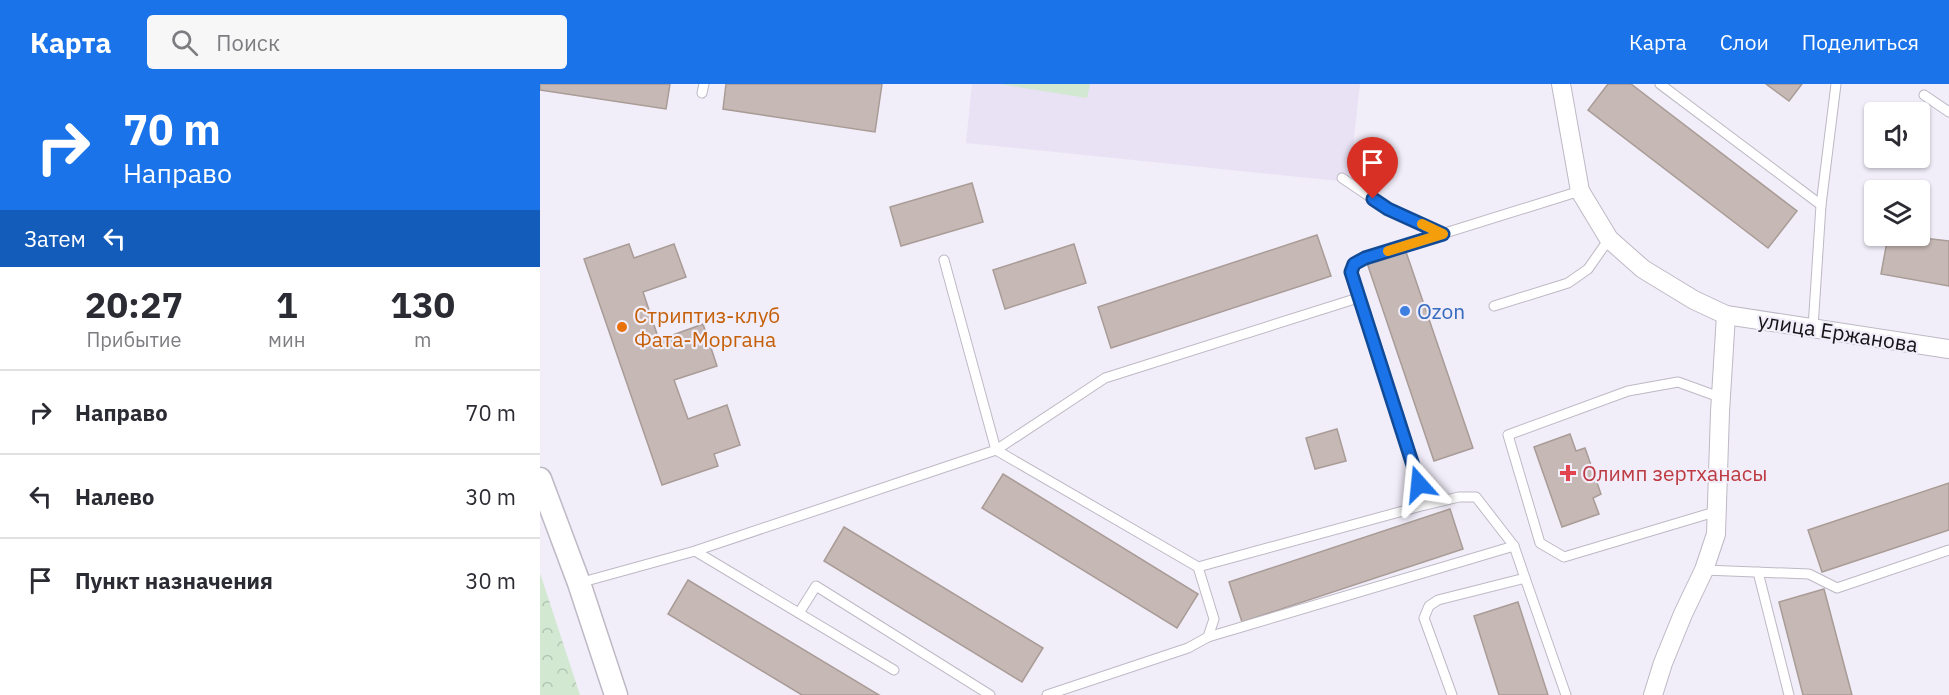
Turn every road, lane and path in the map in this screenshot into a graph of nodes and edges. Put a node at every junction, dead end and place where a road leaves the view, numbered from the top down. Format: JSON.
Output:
{"nodes":[{"id":1,"x":1561,"y":84,"type":"edge"},
{"id":2,"x":1660,"y":84,"type":"edge"},
{"id":3,"x":1836,"y":84,"type":"edge"},
{"id":4,"x":1924,"y":95,"type":"dead end"},
{"id":5,"x":1949,"y":112,"type":"edge"},
{"id":6,"x":1342,"y":178,"type":"dead end"},
{"id":7,"x":1580,"y":191,"type":"junction"},
{"id":8,"x":1821,"y":205,"type":"junction"},
{"id":9,"x":1443,"y":234,"type":"junction"},
{"id":10,"x":1609,"y":239,"type":"junction"},
{"id":11,"x":944,"y":260,"type":"dead end"},
{"id":12,"x":1358,"y":298,"type":"junction"},
{"id":13,"x":1494,"y":306,"type":"dead end"},
{"id":14,"x":1726,"y":315,"type":"junction"},
{"id":15,"x":1813,"y":328,"type":"junction"},
{"id":16,"x":1949,"y":349,"type":"edge"},
{"id":17,"x":1722,"y":398,"type":"junction"},
{"id":18,"x":996,"y":450,"type":"junction"},
{"id":19,"x":540,"y":479,"type":"edge"},
{"id":20,"x":1425,"y":505,"type":"junction"},
{"id":21,"x":1718,"y":511,"type":"junction"},
{"id":22,"x":1514,"y":546,"type":"junction"},
{"id":23,"x":1949,"y":550,"type":"edge"},
{"id":24,"x":695,"y":551,"type":"junction"},
{"id":25,"x":1198,"y":567,"type":"junction"},
{"id":26,"x":1704,"y":570,"type":"junction"},
{"id":27,"x":1758,"y":572,"type":"junction"},
{"id":28,"x":1525,"y":578,"type":"junction"},
{"id":29,"x":579,"y":583,"type":"junction"},
{"id":30,"x":799,"y":613,"type":"junction"},
{"id":31,"x":1208,"y":637,"type":"junction"},
{"id":32,"x":894,"y":670,"type":"dead end"},
{"id":33,"x":616,"y":695,"type":"edge"},
{"id":34,"x":990,"y":695,"type":"edge"},
{"id":35,"x":1047,"y":695,"type":"edge"},
{"id":36,"x":1452,"y":695,"type":"edge"},
{"id":37,"x":1566,"y":695,"type":"edge"},
{"id":38,"x":1653,"y":695,"type":"edge"},
{"id":39,"x":1789,"y":695,"type":"edge"}],
"edges":[{"from":1,"to":7,"type":"street","name":"улица Ержанова"},
{"from":2,"to":8,"type":"lane"},
{"from":3,"to":8,"type":"lane"},
{"from":4,"to":5,"type":"lane"},
{"from":6,"to":9,"type":"lane"},
{"from":7,"to":9,"type":"lane"},
{"from":7,"to":10,"type":"street","name":"улица Ержанова"},
{"from":8,"to":15,"type":"lane"},
{"from":9,"to":12,"type":"lane"},
{"from":10,"to":13,"type":"lane"},
{"from":10,"to":14,"type":"street","name":"улица Ержанова"},
{"from":11,"to":18,"type":"lane"},
{"from":12,"to":18,"type":"lane"},
{"from":12,"to":20,"type":"lane"},
{"from":14,"to":15,"type":"street","name":"улица Ержанова"},
{"from":14,"to":17,"type":"street","name":"улица Ержанова"},
{"from":15,"to":16,"type":"street","name":"улица Ержанова"},
{"from":17,"to":21,"type":"street","name":"улица Ержанова"},
{"from":17,"to":21,"type":"lane"},
{"from":18,"to":24,"type":"lane"},
{"from":18,"to":25,"type":"lane"},
{"from":19,"to":29,"type":"street"},
{"from":20,"to":22,"type":"lane"},
{"from":20,"to":25,"type":"lane"},
{"from":21,"to":26,"type":"street","name":"улица Ержанова"},
{"from":22,"to":28,"type":"lane"},
{"from":22,"to":31,"type":"lane"},
{"from":23,"to":27,"type":"lane"},
{"from":24,"to":29,"type":"lane"},
{"from":24,"to":30,"type":"lane"},
{"from":25,"to":31,"type":"lane"},
{"from":26,"to":27,"type":"lane"},
{"from":26,"to":38,"type":"street","name":"улица Ержанова"},
{"from":27,"to":39,"type":"lane"},
{"from":28,"to":36,"type":"lane"},
{"from":28,"to":37,"type":"lane"},
{"from":29,"to":33,"type":"street"},
{"from":30,"to":32,"type":"lane"},
{"from":30,"to":34,"type":"lane"},
{"from":31,"to":35,"type":"lane"}]}
